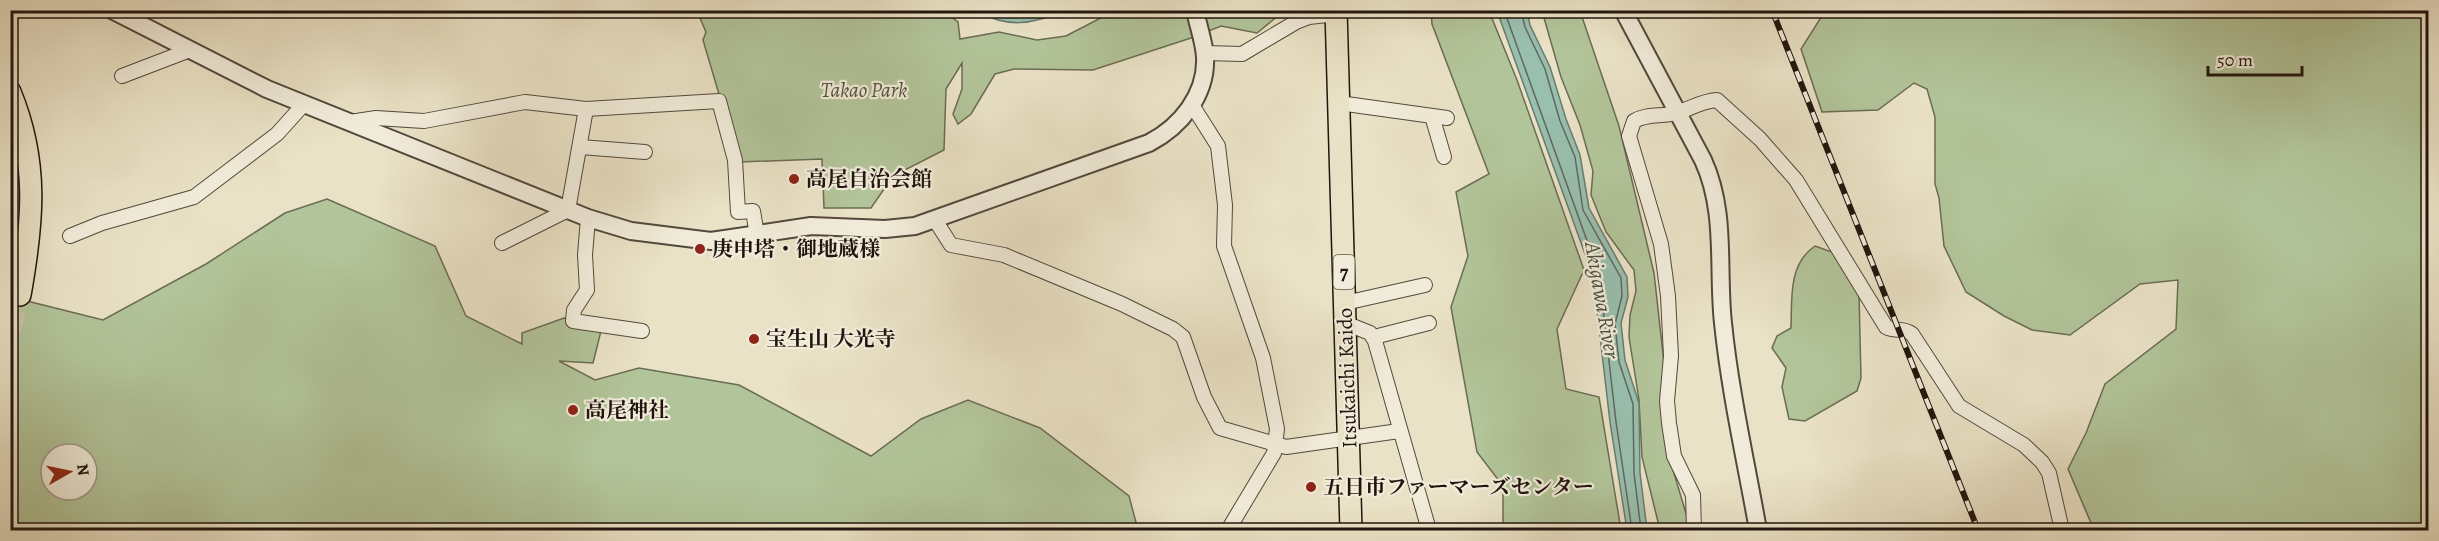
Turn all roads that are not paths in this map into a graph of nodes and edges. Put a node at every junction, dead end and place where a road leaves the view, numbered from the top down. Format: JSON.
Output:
{"nodes":[{"id":1,"x":112,"y":10,"type":"edge"},
{"id":2,"x":1623,"y":10,"type":"edge"},
{"id":3,"x":1336,"y":12,"type":"edge"},
{"id":4,"x":1195,"y":13,"type":"edge"},
{"id":5,"x":190,"y":50,"type":"junction"},
{"id":6,"x":1204,"y":53,"type":"junction"},
{"id":7,"x":122,"y":76,"type":"dead end"},
{"id":8,"x":10,"y":92,"type":"edge"},
{"id":9,"x":1339,"y":103,"type":"junction"},
{"id":10,"x":304,"y":104,"type":"junction"},
{"id":11,"x":1192,"y":105,"type":"junction"},
{"id":12,"x":586,"y":109,"type":"junction"},
{"id":13,"x":1678,"y":112,"type":"junction"},
{"id":14,"x":1432,"y":116,"type":"junction"},
{"id":15,"x":1447,"y":118,"type":"dead end"},
{"id":16,"x":350,"y":122,"type":"junction"},
{"id":17,"x":580,"y":147,"type":"junction"},
{"id":18,"x":645,"y":152,"type":"dead end"},
{"id":19,"x":1444,"y":157,"type":"dead end"},
{"id":20,"x":568,"y":210,"type":"junction"},
{"id":21,"x":588,"y":218,"type":"junction"},
{"id":22,"x":935,"y":220,"type":"junction"},
{"id":23,"x":757,"y":235,"type":"junction"},
{"id":24,"x":70,"y":236,"type":"dead end"},
{"id":25,"x":502,"y":243,"type":"dead end"},
{"id":26,"x":1425,"y":285,"type":"dead end"},
{"id":27,"x":20,"y":295,"type":"tunnel mouth"},
{"id":28,"x":1345,"y":313,"type":"junction"},
{"id":29,"x":1428,"y":323,"type":"dead end"},
{"id":30,"x":642,"y":331,"type":"dead end"},
{"id":31,"x":1374,"y":337,"type":"junction"},
{"id":32,"x":1399,"y":431,"type":"junction"},
{"id":33,"x":1349,"y":440,"type":"junction"},
{"id":34,"x":1275,"y":444,"type":"junction"},
{"id":35,"x":1228,"y":531,"type":"edge"},
{"id":36,"x":1351,"y":531,"type":"edge"},
{"id":37,"x":1429,"y":531,"type":"edge"},
{"id":38,"x":1694,"y":531,"type":"edge"},
{"id":39,"x":1758,"y":531,"type":"edge"},
{"id":40,"x":2062,"y":531,"type":"edge"}],
"edges":[{"from":1,"to":5,"type":"street"},
{"from":2,"to":13,"type":"street"},
{"from":3,"to":6,"type":"street"},
{"from":3,"to":9,"type":"main road","name":"Itsukaichi Kaido","number":"7"},
{"from":4,"to":6,"type":"street"},
{"from":5,"to":7,"type":"street"},
{"from":5,"to":10,"type":"street"},
{"from":6,"to":11,"type":"street"},
{"from":8,"to":27,"type":"main road"},
{"from":9,"to":14,"type":"street"},
{"from":9,"to":28,"type":"main road","name":"Itsukaichi Kaido","number":"7"},
{"from":10,"to":16,"type":"street"},
{"from":10,"to":24,"type":"street"},
{"from":11,"to":22,"type":"street"},
{"from":11,"to":34,"type":"street"},
{"from":12,"to":16,"type":"street"},
{"from":12,"to":17,"type":"street"},
{"from":12,"to":23,"type":"street"},
{"from":13,"to":38,"type":"street"},
{"from":13,"to":39,"type":"street"},
{"from":13,"to":40,"type":"street"},
{"from":14,"to":15,"type":"street"},
{"from":14,"to":19,"type":"street"},
{"from":16,"to":20,"type":"street"},
{"from":17,"to":18,"type":"street"},
{"from":17,"to":20,"type":"street"},
{"from":20,"to":21,"type":"street"},
{"from":20,"to":25,"type":"street"},
{"from":21,"to":23,"type":"street"},
{"from":21,"to":30,"type":"street"},
{"from":22,"to":23,"type":"street"},
{"from":22,"to":34,"type":"street"},
{"from":26,"to":28,"type":"street"},
{"from":28,"to":31,"type":"street"},
{"from":28,"to":33,"type":"main road","name":"Itsukaichi Kaido","number":"7"},
{"from":29,"to":31,"type":"street"},
{"from":31,"to":32,"type":"street"},
{"from":32,"to":33,"type":"street"},
{"from":32,"to":37,"type":"street"},
{"from":33,"to":34,"type":"street"},
{"from":33,"to":36,"type":"main road","name":"Itsukaichi Kaido","number":"7"},
{"from":34,"to":35,"type":"street"}]}
